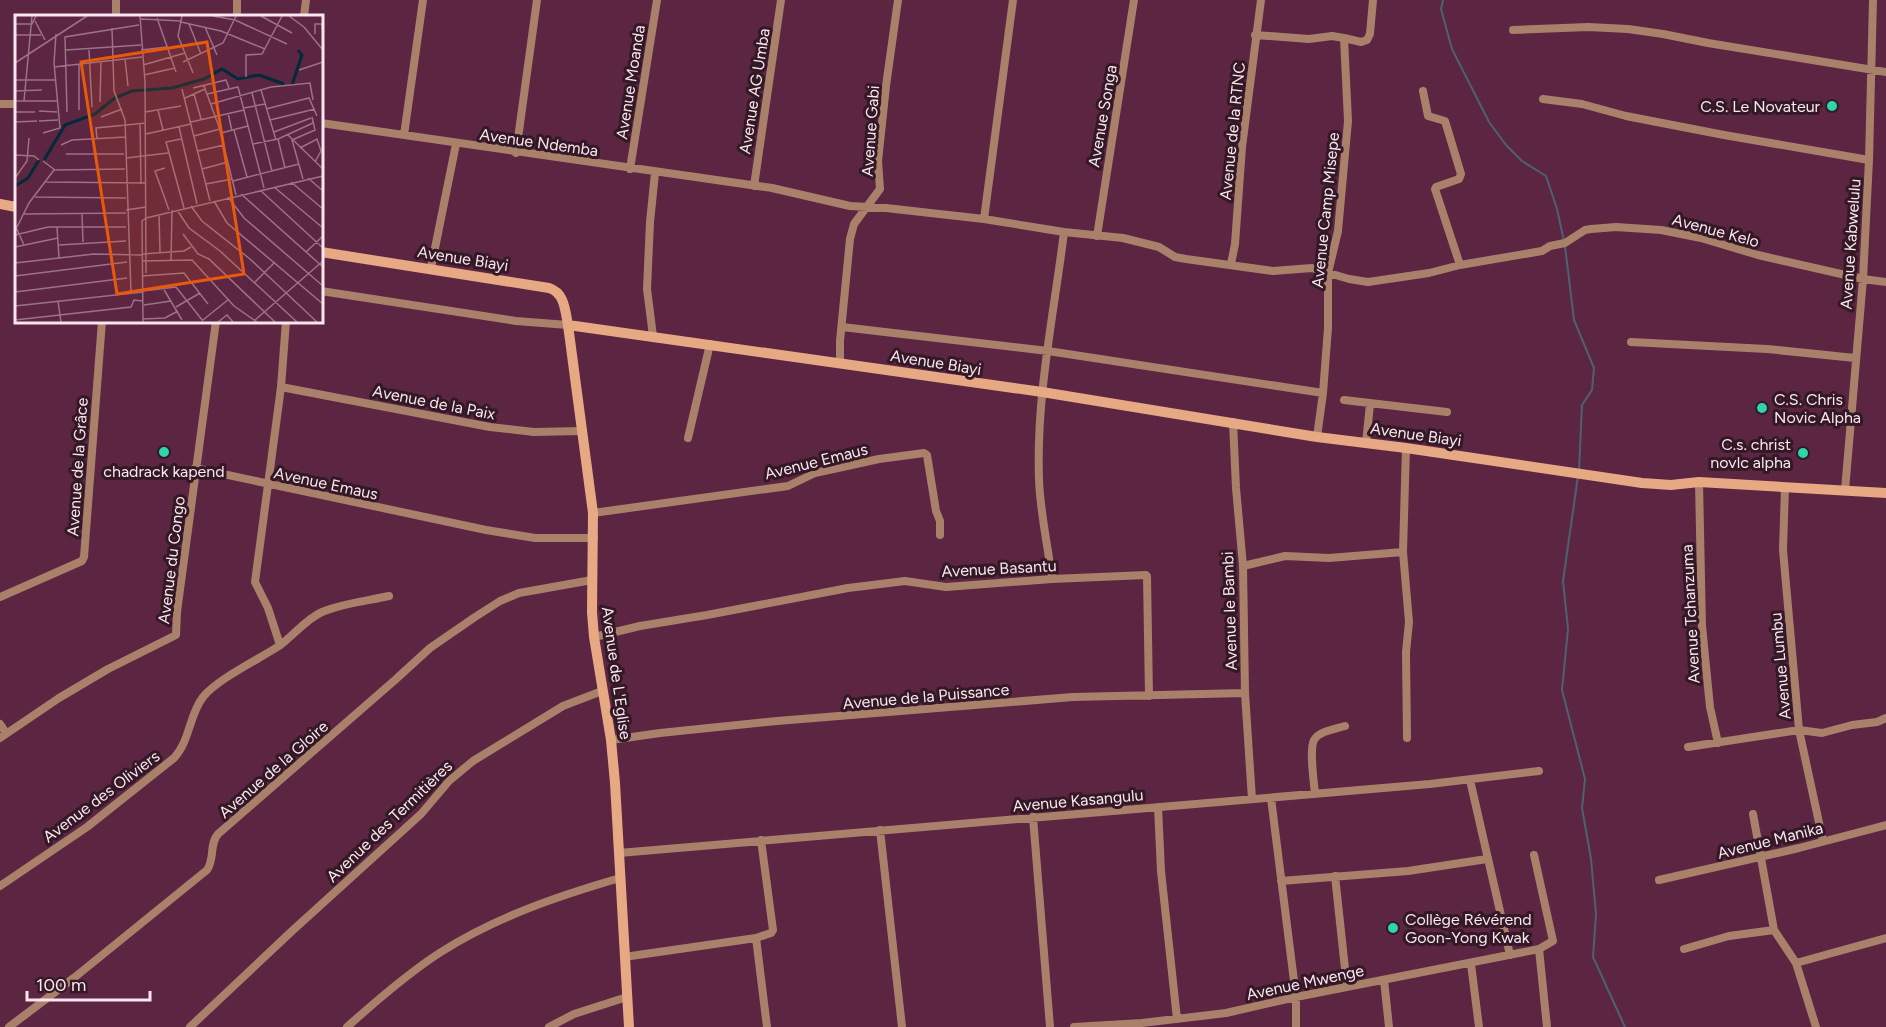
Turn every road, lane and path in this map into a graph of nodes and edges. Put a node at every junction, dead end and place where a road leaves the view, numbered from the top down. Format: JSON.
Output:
{"nodes":[{"id":1,"x":306,"y":0,"type":"edge"},
{"id":2,"x":423,"y":0,"type":"edge"},
{"id":3,"x":537,"y":0,"type":"edge"},
{"id":4,"x":657,"y":0,"type":"edge"},
{"id":5,"x":781,"y":0,"type":"edge"},
{"id":6,"x":898,"y":0,"type":"edge"},
{"id":7,"x":1013,"y":0,"type":"edge"},
{"id":8,"x":1134,"y":0,"type":"edge"},
{"id":9,"x":1261,"y":0,"type":"edge"},
{"id":10,"x":1373,"y":0,"type":"edge"},
{"id":11,"x":1873,"y":0,"type":"edge"},
{"id":12,"x":304,"y":15,"type":"edge"},
{"id":13,"x":1513,"y":30,"type":"dead end"},
{"id":14,"x":1255,"y":35,"type":"junction"},
{"id":15,"x":1344,"y":38,"type":"junction"},
{"id":16,"x":1872,"y":71,"type":"junction"},
{"id":17,"x":1886,"y":72,"type":"edge"},
{"id":18,"x":1423,"y":91,"type":"dead end"},
{"id":19,"x":1543,"y":99,"type":"dead end"},
{"id":20,"x":322,"y":123,"type":"edge"},
{"id":21,"x":404,"y":135,"type":"junction"},
{"id":22,"x":456,"y":144,"type":"junction"},
{"id":23,"x":516,"y":153,"type":"junction"},
{"id":24,"x":1869,"y":160,"type":"junction"},
{"id":25,"x":630,"y":169,"type":"junction"},
{"id":26,"x":654,"y":173,"type":"junction"},
{"id":27,"x":754,"y":186,"type":"junction"},
{"id":28,"x":0,"y":204,"type":"edge"},
{"id":29,"x":15,"y":207,"type":"edge"},
{"id":30,"x":866,"y":208,"type":"junction"},
{"id":31,"x":984,"y":219,"type":"junction"},
{"id":32,"x":1064,"y":232,"type":"junction"},
{"id":33,"x":1097,"y":236,"type":"junction"},
{"id":34,"x":322,"y":252,"type":"edge"},
{"id":35,"x":1231,"y":264,"type":"junction"},
{"id":36,"x":1460,"y":265,"type":"junction"},
{"id":37,"x":431,"y":268,"type":"junction"},
{"id":38,"x":1329,"y":273,"type":"junction"},
{"id":39,"x":1863,"y":279,"type":"junction"},
{"id":40,"x":1886,"y":282,"type":"edge"},
{"id":41,"x":322,"y":291,"type":"edge"},
{"id":42,"x":102,"y":322,"type":"edge"},
{"id":43,"x":216,"y":322,"type":"edge"},
{"id":44,"x":286,"y":322,"type":"edge"},
{"id":45,"x":568,"y":325,"type":"junction"},
{"id":46,"x":842,"y":327,"type":"junction"},
{"id":47,"x":653,"y":336,"type":"junction"},
{"id":48,"x":1631,"y":342,"type":"dead end"},
{"id":49,"x":710,"y":344,"type":"junction"},
{"id":50,"x":1048,"y":351,"type":"junction"},
{"id":51,"x":1855,"y":358,"type":"junction"},
{"id":52,"x":840,"y":363,"type":"junction"},
{"id":53,"x":281,"y":387,"type":"junction"},
{"id":54,"x":1042,"y":392,"type":"junction"},
{"id":55,"x":1323,"y":393,"type":"junction"},
{"id":56,"x":1344,"y":400,"type":"dead end"},
{"id":57,"x":1370,"y":404,"type":"junction"},
{"id":58,"x":1447,"y":412,"type":"dead end"},
{"id":59,"x":1233,"y":422,"type":"junction"},
{"id":60,"x":582,"y":430,"type":"junction"},
{"id":61,"x":1317,"y":437,"type":"junction"},
{"id":62,"x":688,"y":438,"type":"dead end"},
{"id":63,"x":1366,"y":443,"type":"junction"},
{"id":64,"x":1406,"y":448,"type":"junction"},
{"id":65,"x":195,"y":468,"type":"junction"},
{"id":66,"x":1699,"y":482,"type":"junction"},
{"id":67,"x":269,"y":485,"type":"junction"},
{"id":68,"x":1785,"y":487,"type":"junction"},
{"id":69,"x":1845,"y":490,"type":"junction"},
{"id":70,"x":1886,"y":493,"type":"edge"},
{"id":71,"x":593,"y":513,"type":"junction"},
{"id":72,"x":940,"y":535,"type":"dead end"},
{"id":73,"x":594,"y":538,"type":"junction"},
{"id":74,"x":1403,"y":552,"type":"junction"},
{"id":75,"x":1243,"y":566,"type":"junction"},
{"id":76,"x":1052,"y":579,"type":"junction"},
{"id":77,"x":592,"y":580,"type":"junction"},
{"id":78,"x":389,"y":596,"type":"dead end"},
{"id":79,"x":0,"y":597,"type":"edge"},
{"id":80,"x":594,"y":637,"type":"junction"},
{"id":81,"x":280,"y":645,"type":"junction"},
{"id":82,"x":602,"y":691,"type":"junction"},
{"id":83,"x":1245,"y":693,"type":"junction"},
{"id":84,"x":1149,"y":696,"type":"junction"},
{"id":85,"x":1886,"y":718,"type":"edge"},
{"id":86,"x":0,"y":724,"type":"edge"},
{"id":87,"x":1345,"y":726,"type":"dead end"},
{"id":88,"x":1799,"y":730,"type":"junction"},
{"id":89,"x":3,"y":735,"type":"edge"},
{"id":90,"x":1407,"y":738,"type":"dead end"},
{"id":91,"x":611,"y":740,"type":"junction"},
{"id":92,"x":1718,"y":743,"type":"junction"},
{"id":93,"x":1688,"y":747,"type":"dead end"},
{"id":94,"x":1539,"y":771,"type":"dead end"},
{"id":95,"x":1470,"y":780,"type":"junction"},
{"id":96,"x":1315,"y":794,"type":"junction"},
{"id":97,"x":1271,"y":798,"type":"junction"},
{"id":98,"x":1252,"y":799,"type":"junction"},
{"id":99,"x":1158,"y":807,"type":"junction"},
{"id":100,"x":1753,"y":814,"type":"dead end"},
{"id":101,"x":1033,"y":817,"type":"junction"},
{"id":102,"x":1886,"y":825,"type":"edge"},
{"id":103,"x":880,"y":830,"type":"junction"},
{"id":104,"x":761,"y":840,"type":"junction"},
{"id":105,"x":1823,"y":841,"type":"junction"},
{"id":106,"x":619,"y":853,"type":"junction"},
{"id":107,"x":1534,"y":855,"type":"dead end"},
{"id":108,"x":1759,"y":858,"type":"junction"},
{"id":109,"x":1488,"y":859,"type":"junction"},
{"id":110,"x":1335,"y":876,"type":"junction"},
{"id":111,"x":620,"y":878,"type":"junction"},
{"id":112,"x":1659,"y":880,"type":"dead end"},
{"id":113,"x":1281,"y":881,"type":"junction"},
{"id":114,"x":0,"y":886,"type":"edge"},
{"id":115,"x":1774,"y":930,"type":"junction"},
{"id":116,"x":756,"y":938,"type":"junction"},
{"id":117,"x":1886,"y":938,"type":"edge"},
{"id":118,"x":1539,"y":949,"type":"junction"},
{"id":119,"x":1684,"y":949,"type":"dead end"},
{"id":120,"x":1510,"y":955,"type":"junction"},
{"id":121,"x":624,"y":957,"type":"junction"},
{"id":122,"x":1796,"y":963,"type":"junction"},
{"id":123,"x":1471,"y":964,"type":"junction"},
{"id":124,"x":1384,"y":980,"type":"junction"},
{"id":125,"x":1347,"y":987,"type":"junction"},
{"id":126,"x":627,"y":997,"type":"junction"},
{"id":127,"x":1296,"y":997,"type":"junction"},
{"id":128,"x":1177,"y":1019,"type":"junction"},
{"id":129,"x":1142,"y":1025,"type":"edge"},
{"id":130,"x":9,"y":1027,"type":"edge"},
{"id":131,"x":190,"y":1027,"type":"edge"},
{"id":132,"x":347,"y":1027,"type":"edge"},
{"id":133,"x":549,"y":1027,"type":"edge"},
{"id":134,"x":629,"y":1027,"type":"edge"},
{"id":135,"x":767,"y":1027,"type":"edge"},
{"id":136,"x":903,"y":1027,"type":"edge"},
{"id":137,"x":1050,"y":1027,"type":"edge"},
{"id":138,"x":1074,"y":1027,"type":"edge"},
{"id":139,"x":1296,"y":1027,"type":"edge"},
{"id":140,"x":1389,"y":1027,"type":"edge"},
{"id":141,"x":1479,"y":1027,"type":"edge"},
{"id":142,"x":1547,"y":1027,"type":"edge"},
{"id":143,"x":1816,"y":1027,"type":"edge"}],
"edges":[{"from":1,"to":12,"type":"street"},
{"from":2,"to":21,"type":"street"},
{"from":3,"to":23,"type":"street"},
{"from":4,"to":25,"type":"street","name":"Avenue Moanda"},
{"from":5,"to":27,"type":"street","name":"Avenue AG Umba"},
{"from":6,"to":30,"type":"street","name":"Avenue Gabi"},
{"from":7,"to":31,"type":"street"},
{"from":8,"to":33,"type":"street","name":"Avenue Songa"},
{"from":9,"to":14,"type":"street","name":"Avenue de la RTNC"},
{"from":10,"to":15,"type":"street"},
{"from":11,"to":16,"type":"street","name":"Avenue Kabwelulu"},
{"from":13,"to":16,"type":"street"},
{"from":14,"to":15,"type":"street"},
{"from":14,"to":35,"type":"street","name":"Avenue de la RTNC"},
{"from":15,"to":38,"type":"street","name":"Avenue Camp Misepe"},
{"from":16,"to":17,"type":"street"},
{"from":16,"to":24,"type":"street","name":"Avenue Kabwelulu"},
{"from":18,"to":36,"type":"street"},
{"from":19,"to":24,"type":"street"},
{"from":20,"to":21,"type":"street","name":"Avenue Ndemba"},
{"from":21,"to":22,"type":"street","name":"Avenue Ndemba"},
{"from":22,"to":23,"type":"street","name":"Avenue Ndemba"},
{"from":22,"to":37,"type":"street"},
{"from":23,"to":25,"type":"street","name":"Avenue Ndemba"},
{"from":24,"to":39,"type":"street","name":"Avenue Kabwelulu"},
{"from":25,"to":26,"type":"street","name":"Avenue Ndemba"},
{"from":26,"to":27,"type":"street","name":"Avenue Ndemba"},
{"from":26,"to":47,"type":"street"},
{"from":27,"to":30,"type":"street","name":"Avenue Ndemba"},
{"from":28,"to":29,"type":"street"},
{"from":30,"to":31,"type":"street","name":"Avenue Ndemba"},
{"from":30,"to":46,"type":"street","name":"Avenue Gabi"},
{"from":31,"to":32,"type":"street","name":"Avenue Ndemba"},
{"from":32,"to":33,"type":"street","name":"Avenue Ndemba"},
{"from":32,"to":50,"type":"street"},
{"from":33,"to":35,"type":"street","name":"Avenue Kelo"},
{"from":34,"to":37,"type":"street","name":"Avenue Biayi"},
{"from":35,"to":38,"type":"street","name":"Avenue Kelo"},
{"from":36,"to":38,"type":"street","name":"Avenue Kelo"},
{"from":36,"to":39,"type":"street","name":"Avenue Kelo"},
{"from":37,"to":45,"type":"street","name":"Avenue Biayi"},
{"from":38,"to":55,"type":"street","name":"Avenue Camp Misepe"},
{"from":39,"to":40,"type":"street","name":"Avenue Kelo"},
{"from":39,"to":51,"type":"street","name":"Avenue Kabwelulu"},
{"from":41,"to":45,"type":"street"},
{"from":42,"to":79,"type":"street","name":"Avenue de la Grâce"},
{"from":43,"to":65,"type":"street","name":"Avenue du Congo"},
{"from":44,"to":53,"type":"street"},
{"from":45,"to":47,"type":"street","name":"Avenue Biayi"},
{"from":45,"to":60,"type":"street","name":"Avenue de L'Eglise"},
{"from":46,"to":50,"type":"street"},
{"from":46,"to":52,"type":"street","name":"Avenue Gabi"},
{"from":47,"to":49,"type":"street","name":"Avenue Biayi"},
{"from":48,"to":51,"type":"street"},
{"from":49,"to":52,"type":"street","name":"Avenue Biayi"},
{"from":49,"to":62,"type":"street"},
{"from":50,"to":54,"type":"street"},
{"from":50,"to":55,"type":"street"},
{"from":51,"to":69,"type":"street","name":"Avenue Kabwelulu"},
{"from":52,"to":54,"type":"street","name":"Avenue Biayi"},
{"from":53,"to":60,"type":"street","name":"Avenue de la Paix"},
{"from":53,"to":67,"type":"street"},
{"from":54,"to":59,"type":"street","name":"Avenue Biayi"},
{"from":54,"to":76,"type":"street"},
{"from":55,"to":61,"type":"street","name":"Avenue Camp Misepe"},
{"from":56,"to":57,"type":"street"},
{"from":57,"to":58,"type":"street"},
{"from":57,"to":63,"type":"street"},
{"from":59,"to":61,"type":"street","name":"Avenue Biayi"},
{"from":59,"to":75,"type":"street","name":"Avenue le Bambi"},
{"from":60,"to":71,"type":"street","name":"Avenue de L'Eglise"},
{"from":61,"to":63,"type":"street","name":"Avenue Biayi"},
{"from":63,"to":64,"type":"street","name":"Avenue Biayi"},
{"from":64,"to":66,"type":"street","name":"Avenue Biayi"},
{"from":64,"to":74,"type":"street"},
{"from":65,"to":67,"type":"street","name":"Avenue Emaus"},
{"from":65,"to":89,"type":"street","name":"Avenue du Congo"},
{"from":66,"to":68,"type":"street","name":"Avenue Biayi"},
{"from":66,"to":92,"type":"street","name":"Avenue Tchanzuma"},
{"from":67,"to":73,"type":"street","name":"Avenue Emaus"},
{"from":67,"to":81,"type":"street"},
{"from":68,"to":69,"type":"street","name":"Avenue Biayi"},
{"from":68,"to":88,"type":"street","name":"Avenue Lumbu"},
{"from":69,"to":70,"type":"street","name":"Avenue Biayi"},
{"from":71,"to":72,"type":"street","name":"Avenue Emaus"},
{"from":71,"to":73,"type":"street","name":"Avenue de L'Eglise"},
{"from":73,"to":77,"type":"street","name":"Avenue de L'Eglise"},
{"from":74,"to":75,"type":"street"},
{"from":74,"to":90,"type":"street"},
{"from":75,"to":83,"type":"street","name":"Avenue le Bambi"},
{"from":76,"to":80,"type":"street","name":"Avenue Basantu"},
{"from":76,"to":84,"type":"street","name":"Avenue Basantu"},
{"from":77,"to":80,"type":"street","name":"Avenue de L'Eglise"},
{"from":77,"to":130,"type":"street","name":"Avenue de la Gloire"},
{"from":78,"to":81,"type":"street","name":"Avenue des Oliviers"},
{"from":80,"to":82,"type":"street","name":"Avenue de L'Eglise"},
{"from":81,"to":114,"type":"street","name":"Avenue des Oliviers"},
{"from":82,"to":91,"type":"street","name":"Avenue de L'Eglise"},
{"from":82,"to":131,"type":"street","name":"Avenue des Termitières"},
{"from":83,"to":84,"type":"street","name":"Avenue de la Puissance"},
{"from":83,"to":98,"type":"street","name":"Avenue le Bambi"},
{"from":84,"to":91,"type":"street","name":"Avenue de la Puissance"},
{"from":85,"to":88,"type":"street"},
{"from":86,"to":89,"type":"street"},
{"from":87,"to":96,"type":"street"},
{"from":88,"to":92,"type":"street"},
{"from":88,"to":105,"type":"street","name":"Avenue Lumbu"},
{"from":91,"to":106,"type":"street","name":"Avenue de L'Eglise"},
{"from":92,"to":93,"type":"street"},
{"from":94,"to":95,"type":"street","name":"Avenue Kasangulu"},
{"from":95,"to":96,"type":"street","name":"Avenue Kasangulu"},
{"from":95,"to":109,"type":"street"},
{"from":96,"to":97,"type":"street","name":"Avenue Kasangulu"},
{"from":97,"to":98,"type":"street","name":"Avenue Kasangulu"},
{"from":97,"to":113,"type":"street"},
{"from":98,"to":99,"type":"street","name":"Avenue Kasangulu"},
{"from":99,"to":101,"type":"street","name":"Avenue Kasangulu"},
{"from":99,"to":128,"type":"street"},
{"from":100,"to":108,"type":"street"},
{"from":101,"to":103,"type":"street","name":"Avenue Kasangulu"},
{"from":101,"to":137,"type":"street"},
{"from":102,"to":105,"type":"street","name":"Avenue Manika"},
{"from":103,"to":104,"type":"street","name":"Avenue Kasangulu"},
{"from":103,"to":136,"type":"street"},
{"from":104,"to":106,"type":"street","name":"Avenue Kasangulu"},
{"from":104,"to":116,"type":"street"},
{"from":105,"to":108,"type":"street","name":"Avenue Manika"},
{"from":106,"to":111,"type":"street","name":"Avenue de L'Eglise"},
{"from":107,"to":118,"type":"street"},
{"from":108,"to":112,"type":"street","name":"Avenue Manika"},
{"from":108,"to":115,"type":"street"},
{"from":109,"to":110,"type":"street"},
{"from":109,"to":120,"type":"street"},
{"from":110,"to":113,"type":"street"},
{"from":110,"to":125,"type":"street"},
{"from":111,"to":121,"type":"street","name":"Avenue de L'Eglise"},
{"from":111,"to":132,"type":"street"},
{"from":113,"to":127,"type":"street"},
{"from":115,"to":119,"type":"street"},
{"from":115,"to":122,"type":"street"},
{"from":116,"to":121,"type":"street"},
{"from":116,"to":135,"type":"street"},
{"from":117,"to":122,"type":"street"},
{"from":118,"to":120,"type":"street","name":"Avenue Mwenge"},
{"from":118,"to":142,"type":"street"},
{"from":120,"to":123,"type":"street","name":"Avenue Mwenge"},
{"from":121,"to":126,"type":"street","name":"Avenue de L'Eglise"},
{"from":122,"to":143,"type":"street"},
{"from":123,"to":124,"type":"street","name":"Avenue Mwenge"},
{"from":123,"to":141,"type":"street"},
{"from":124,"to":125,"type":"street","name":"Avenue Mwenge"},
{"from":124,"to":140,"type":"street"},
{"from":125,"to":127,"type":"street","name":"Avenue Mwenge"},
{"from":126,"to":133,"type":"street"},
{"from":126,"to":134,"type":"street","name":"Avenue de L'Eglise"},
{"from":127,"to":128,"type":"street","name":"Avenue Mwenge"},
{"from":127,"to":139,"type":"street"},
{"from":128,"to":129,"type":"street","name":"Avenue Mwenge"},
{"from":129,"to":138,"type":"street","name":"Avenue Mwenge"}]}
